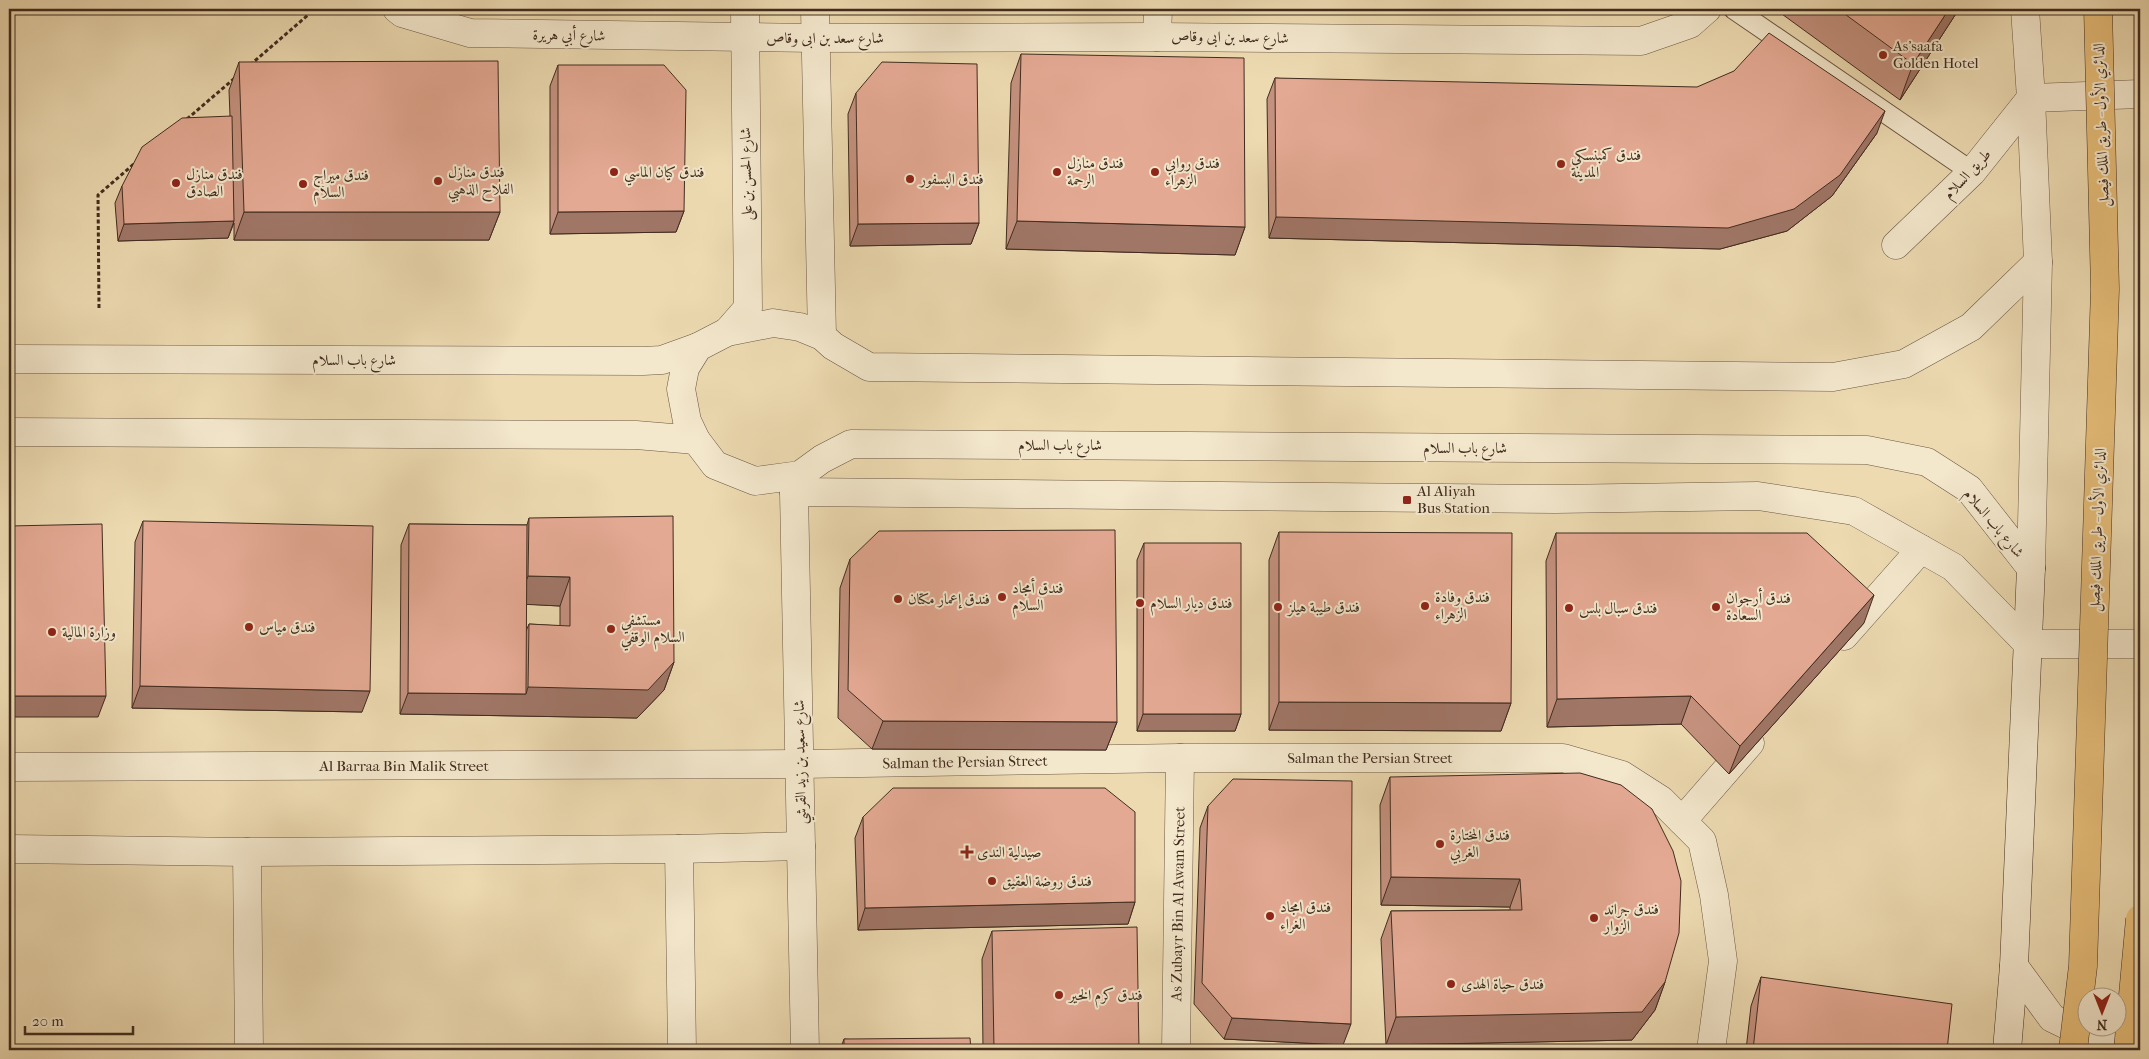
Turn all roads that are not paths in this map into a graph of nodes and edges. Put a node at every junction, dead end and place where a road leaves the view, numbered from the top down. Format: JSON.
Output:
{"nodes":[{"id":1,"x":397,"y":9,"type":"edge"},
{"id":2,"x":745,"y":9,"type":"edge"},
{"id":3,"x":815,"y":9,"type":"edge"},
{"id":4,"x":1158,"y":9,"type":"edge"},
{"id":5,"x":1707,"y":9,"type":"edge"},
{"id":6,"x":1734,"y":9,"type":"edge"},
{"id":7,"x":2025,"y":9,"type":"edge"},
{"id":8,"x":2098,"y":9,"type":"edge"},
{"id":9,"x":745,"y":37,"type":"junction"},
{"id":10,"x":1157,"y":37,"type":"junction"},
{"id":11,"x":816,"y":38,"type":"junction"},
{"id":12,"x":2140,"y":94,"type":"edge"},
{"id":13,"x":2031,"y":98,"type":"junction"},
{"id":14,"x":1972,"y":172,"type":"junction"},
{"id":15,"x":1896,"y":245,"type":"dead end"},
{"id":16,"x":2038,"y":262,"type":"junction"},
{"id":17,"x":727,"y":332,"type":"junction"},
{"id":18,"x":822,"y":336,"type":"junction"},
{"id":19,"x":698,"y":347,"type":"junction"},
{"id":20,"x":9,"y":359,"type":"edge"},
{"id":21,"x":9,"y":432,"type":"edge"},
{"id":22,"x":696,"y":440,"type":"junction"},
{"id":23,"x":797,"y":484,"type":"junction"},
{"id":24,"x":1921,"y":549,"type":"junction"},
{"id":25,"x":2031,"y":568,"type":"junction"},
{"id":26,"x":2028,"y":644,"type":"junction"},
{"id":27,"x":2140,"y":644,"type":"edge"},
{"id":28,"x":1830,"y":652,"type":"edge"},
{"id":29,"x":1766,"y":725,"type":"edge"},
{"id":30,"x":1180,"y":758,"type":"junction"},
{"id":31,"x":800,"y":764,"type":"junction"},
{"id":32,"x":9,"y":767,"type":"edge"},
{"id":33,"x":1682,"y":820,"type":"junction"},
{"id":34,"x":801,"y":846,"type":"junction"},
{"id":35,"x":680,"y":849,"type":"junction"},
{"id":36,"x":9,"y":850,"type":"edge"},
{"id":37,"x":247,"y":852,"type":"junction"},
{"id":38,"x":2140,"y":919,"type":"edge"},
{"id":39,"x":2014,"y":966,"type":"junction"},
{"id":40,"x":2140,"y":1046,"type":"edge"},
{"id":41,"x":249,"y":1050,"type":"edge"},
{"id":42,"x":682,"y":1050,"type":"edge"},
{"id":43,"x":804,"y":1050,"type":"edge"},
{"id":44,"x":1176,"y":1050,"type":"edge"},
{"id":45,"x":1712,"y":1050,"type":"edge"},
{"id":46,"x":2008,"y":1050,"type":"edge"},
{"id":47,"x":2073,"y":1050,"type":"edge"},
{"id":48,"x":2128,"y":1050,"type":"edge"}],
"edges":[{"from":1,"to":9,"type":"street","name":"شارع أبي هريرة"},
{"from":2,"to":9,"type":"street","name":"شارع الحسن بن على"},
{"from":3,"to":11,"type":"street"},
{"from":4,"to":10,"type":"street"},
{"from":5,"to":10,"type":"street","name":"شارع سعد بن ابى وقاص"},
{"from":6,"to":14,"type":"lane"},
{"from":7,"to":13,"type":"street"},
{"from":8,"to":47,"type":"highway","name":"الدائري الأول - طريق الملك فيصل","bridge":true},
{"from":9,"to":11,"type":"street","name":"شارع سعد بن ابى وقاص"},
{"from":9,"to":17,"type":"street","name":"شارع الحسن بن على"},
{"from":10,"to":11,"type":"street","name":"شارع سعد بن ابى وقاص"},
{"from":11,"to":18,"type":"street"},
{"from":12,"to":13,"type":"street"},
{"from":13,"to":14,"type":"street","name":"طريق السلام"},
{"from":13,"to":16,"type":"street"},
{"from":14,"to":15,"type":"street","name":"طريق السلام"},
{"from":16,"to":18,"type":"street"},
{"from":16,"to":25,"type":"street"},
{"from":17,"to":18,"type":"street"},
{"from":17,"to":19,"type":"street","name":"شارع باب السلام"},
{"from":19,"to":20,"type":"street","name":"شارع باب السلام"},
{"from":19,"to":22,"type":"street"},
{"from":21,"to":22,"type":"street"},
{"from":22,"to":23,"type":"street"},
{"from":23,"to":24,"type":"street"},
{"from":23,"to":25,"type":"street","name":"شارع باب السلام"},
{"from":23,"to":31,"type":"street","name":"شارع سعيد بن زيد القرشي"},
{"from":24,"to":26,"type":"street"},
{"from":24,"to":28,"type":"street"},
{"from":25,"to":26,"type":"street"},
{"from":26,"to":27,"type":"street"},
{"from":26,"to":39,"type":"street"},
{"from":29,"to":33,"type":"street"},
{"from":30,"to":31,"type":"street","name":"Salman the Persian Street"},
{"from":30,"to":33,"type":"street","name":"Salman the Persian Street"},
{"from":30,"to":44,"type":"street","name":"As Zubayr Bin Al Awam Street"},
{"from":31,"to":32,"type":"street","name":"Al Barraa Bin Malik Street"},
{"from":31,"to":34,"type":"street","name":"شارع سعيد بن زيد القرشي"},
{"from":33,"to":45,"type":"street","name":"Salman the Persian Street"},
{"from":34,"to":35,"type":"street"},
{"from":34,"to":43,"type":"street","name":"شارع سعيد بن زيد القرشي"},
{"from":35,"to":37,"type":"street"},
{"from":35,"to":42,"type":"street"},
{"from":36,"to":37,"type":"street"},
{"from":37,"to":41,"type":"street"},
{"from":38,"to":48,"type":"highway","bridge":true},
{"from":39,"to":40,"type":"street"},
{"from":39,"to":46,"type":"street"}]}
